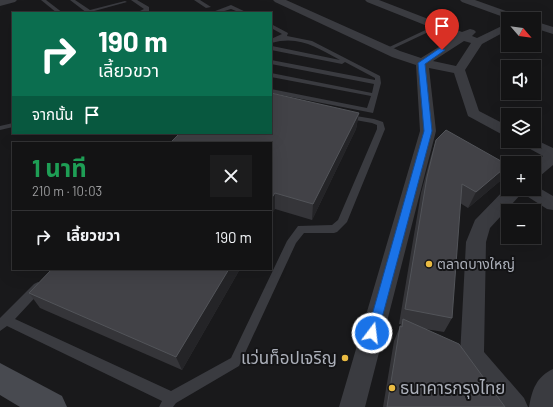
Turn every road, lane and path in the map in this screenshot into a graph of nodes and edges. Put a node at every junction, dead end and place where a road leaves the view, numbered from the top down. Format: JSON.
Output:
{"nodes":[{"id":1,"x":12,"y":0,"type":"edge"},
{"id":2,"x":43,"y":0,"type":"edge"},
{"id":3,"x":72,"y":0,"type":"edge"},
{"id":4,"x":104,"y":0,"type":"edge"},
{"id":5,"x":132,"y":0,"type":"edge"},
{"id":6,"x":196,"y":0,"type":"edge"},
{"id":7,"x":278,"y":0,"type":"edge"},
{"id":8,"x":370,"y":0,"type":"edge"},
{"id":9,"x":465,"y":0,"type":"edge"},
{"id":10,"x":124,"y":1,"type":"edge"},
{"id":11,"x":0,"y":3,"type":"edge"},
{"id":12,"x":112,"y":6,"type":"junction"},
{"id":13,"x":208,"y":7,"type":"dead end"},
{"id":14,"x":59,"y":12,"type":"edge"},
{"id":15,"x":86,"y":12,"type":"edge"},
{"id":16,"x":142,"y":12,"type":"edge"},
{"id":17,"x":216,"y":12,"type":"edge"},
{"id":18,"x":243,"y":12,"type":"edge"},
{"id":19,"x":501,"y":17,"type":"edge"},
{"id":20,"x":494,"y":20,"type":"dead end"},
{"id":21,"x":501,"y":20,"type":"edge"},
{"id":22,"x":501,"y":25,"type":"edge"},
{"id":23,"x":482,"y":26,"type":"dead end"},
{"id":24,"x":272,"y":27,"type":"edge"},
{"id":25,"x":436,"y":27,"type":"junction"},
{"id":26,"x":541,"y":27,"type":"edge"},
{"id":27,"x":553,"y":31,"type":"edge"},
{"id":28,"x":462,"y":36,"type":"junction"},
{"id":29,"x":283,"y":37,"type":"junction"},
{"id":30,"x":272,"y":41,"type":"edge"},
{"id":31,"x":478,"y":42,"type":"junction"},
{"id":32,"x":272,"y":48,"type":"edge"},
{"id":33,"x":386,"y":50,"type":"junction"},
{"id":34,"x":272,"y":62,"type":"edge"},
{"id":35,"x":422,"y":63,"type":"junction"},
{"id":36,"x":353,"y":64,"type":"junction"},
{"id":37,"x":459,"y":70,"type":"junction"},
{"id":38,"x":272,"y":75,"type":"edge"},
{"id":39,"x":378,"y":83,"type":"junction"},
{"id":40,"x":272,"y":91,"type":"edge"},
{"id":41,"x":374,"y":95,"type":"junction"},
{"id":42,"x":302,"y":107,"type":"edge"},
{"id":43,"x":12,"y":125,"type":"edge"},
{"id":44,"x":0,"y":128,"type":"edge"},
{"id":45,"x":501,"y":128,"type":"edge"},
{"id":46,"x":539,"y":148,"type":"edge"},
{"id":47,"x":468,"y":154,"type":"edge"},
{"id":48,"x":553,"y":156,"type":"edge"},
{"id":49,"x":541,"y":166,"type":"edge"},
{"id":50,"x":501,"y":173,"type":"edge"},
{"id":51,"x":508,"y":196,"type":"edge"},
{"id":52,"x":540,"y":196,"type":"edge"},
{"id":53,"x":553,"y":204,"type":"edge"},
{"id":54,"x":46,"y":279,"type":"edge"},
{"id":55,"x":3,"y":324,"type":"edge"},
{"id":56,"x":0,"y":378,"type":"edge"},
{"id":57,"x":553,"y":382,"type":"edge"},
{"id":58,"x":169,"y":402,"type":"edge"},
{"id":59,"x":52,"y":407,"type":"edge"},
{"id":60,"x":352,"y":407,"type":"edge"},
{"id":61,"x":515,"y":407,"type":"edge"},
{"id":62,"x":542,"y":407,"type":"edge"}],
"edges":[{"from":1,"to":11,"type":"street"},
{"from":2,"to":14,"type":"lane"},
{"from":3,"to":15,"type":"lane"},
{"from":4,"to":12,"type":"lane"},
{"from":5,"to":10,"type":"lane"},
{"from":5,"to":16,"type":"lane"},
{"from":6,"to":13,"type":"lane"},
{"from":7,"to":33,"type":"street"},
{"from":8,"to":25,"type":"street"},
{"from":9,"to":19,"type":"street"},
{"from":10,"to":12,"type":"lane"},
{"from":12,"to":15,"type":"lane"},
{"from":17,"to":18,"type":"lane"},
{"from":20,"to":21,"type":"street"},
{"from":22,"to":31,"type":"street"},
{"from":23,"to":28,"type":"street"},
{"from":24,"to":29,"type":"lane"},
{"from":25,"to":28,"type":"street"},
{"from":25,"to":33,"type":"lane"},
{"from":26,"to":27,"type":"street"},
{"from":28,"to":31,"type":"street"},
{"from":28,"to":35,"type":"street"},
{"from":29,"to":30,"type":"lane"},
{"from":29,"to":32,"type":"lane"},
{"from":29,"to":36,"type":"lane"},
{"from":31,"to":37,"type":"street"},
{"from":32,"to":36,"type":"lane"},
{"from":33,"to":35,"type":"street"},
{"from":34,"to":39,"type":"lane"},
{"from":35,"to":37,"type":"street"},
{"from":35,"to":60,"type":"street"},
{"from":36,"to":39,"type":"lane"},
{"from":37,"to":45,"type":"street"},
{"from":38,"to":41,"type":"lane"},
{"from":39,"to":41,"type":"lane"},
{"from":40,"to":41,"type":"lane"},
{"from":42,"to":58,"type":"lane"},
{"from":43,"to":44,"type":"lane"},
{"from":46,"to":48,"type":"street"},
{"from":47,"to":50,"type":"street"},
{"from":48,"to":49,"type":"street"},
{"from":51,"to":61,"type":"street"},
{"from":52,"to":53,"type":"street"},
{"from":54,"to":55,"type":"lane"},
{"from":55,"to":58,"type":"lane"},
{"from":56,"to":59,"type":"main road"},
{"from":57,"to":62,"type":"street"}]}
